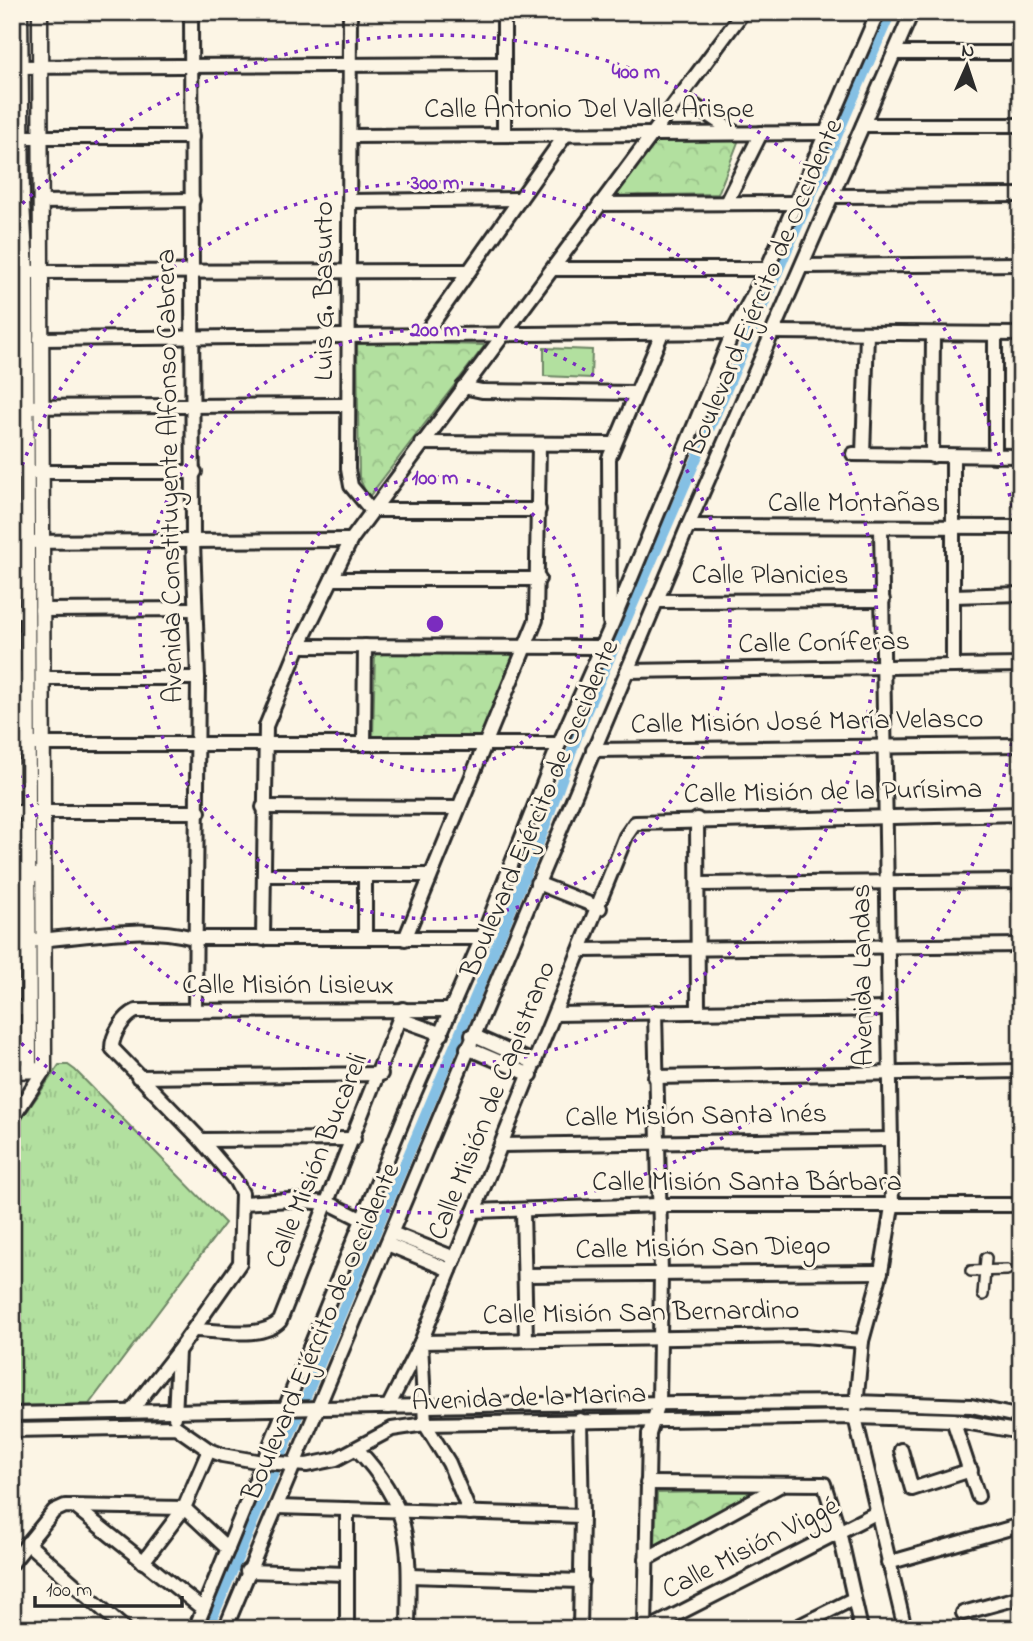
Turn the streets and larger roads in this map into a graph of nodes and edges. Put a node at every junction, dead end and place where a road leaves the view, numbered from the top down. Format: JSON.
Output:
{"nodes":[{"id":1,"x":20,"y":12,"type":"edge"},
{"id":2,"x":40,"y":12,"type":"edge"},
{"id":3,"x":191,"y":12,"type":"edge"},
{"id":4,"x":350,"y":12,"type":"edge"},
{"id":5,"x":504,"y":12,"type":"edge"},
{"id":6,"x":743,"y":12,"type":"edge"},
{"id":7,"x":877,"y":12,"type":"edge"},
{"id":8,"x":912,"y":12,"type":"edge"},
{"id":9,"x":894,"y":52,"type":"junction"},
{"id":10,"x":1021,"y":53,"type":"edge"},
{"id":11,"x":1021,"y":63,"type":"edge"},
{"id":12,"x":504,"y":64,"type":"junction"},
{"id":13,"x":350,"y":65,"type":"junction"},
{"id":14,"x":40,"y":66,"type":"junction"},
{"id":15,"x":191,"y":66,"type":"junction"},
{"id":16,"x":16,"y":67,"type":"edge"},
{"id":17,"x":680,"y":96,"type":"junction"},
{"id":18,"x":863,"y":125,"type":"junction"},
{"id":19,"x":1021,"y":125,"type":"edge"},
{"id":20,"x":652,"y":133,"type":"junction"},
{"id":21,"x":735,"y":133,"type":"junction"},
{"id":22,"x":761,"y":133,"type":"junction"},
{"id":23,"x":827,"y":133,"type":"junction"},
{"id":24,"x":566,"y":134,"type":"junction"},
{"id":25,"x":505,"y":135,"type":"junction"},
{"id":26,"x":351,"y":136,"type":"junction"},
{"id":27,"x":17,"y":137,"type":"edge"},
{"id":28,"x":40,"y":137,"type":"junction"},
{"id":29,"x":192,"y":137,"type":"junction"},
{"id":30,"x":1021,"y":195,"type":"edge"},
{"id":31,"x":833,"y":196,"type":"junction"},
{"id":32,"x":518,"y":199,"type":"junction"},
{"id":33,"x":193,"y":200,"type":"junction"},
{"id":34,"x":350,"y":201,"type":"junction"},
{"id":35,"x":40,"y":202,"type":"junction"},
{"id":36,"x":17,"y":204,"type":"edge"},
{"id":37,"x":600,"y":204,"type":"junction"},
{"id":38,"x":726,"y":204,"type":"junction"},
{"id":39,"x":795,"y":204,"type":"junction"},
{"id":40,"x":1021,"y":264,"type":"edge"},
{"id":41,"x":803,"y":266,"type":"junction"},
{"id":42,"x":553,"y":269,"type":"junction"},
{"id":43,"x":767,"y":269,"type":"junction"},
{"id":44,"x":349,"y":270,"type":"junction"},
{"id":45,"x":194,"y":271,"type":"junction"},
{"id":46,"x":468,"y":271,"type":"junction"},
{"id":47,"x":26,"y":272,"type":"edge"},
{"id":48,"x":733,"y":332,"type":"junction"},
{"id":49,"x":774,"y":332,"type":"junction"},
{"id":50,"x":662,"y":333,"type":"junction"},
{"id":51,"x":867,"y":334,"type":"junction"},
{"id":52,"x":933,"y":334,"type":"junction"},
{"id":53,"x":995,"y":334,"type":"junction"},
{"id":54,"x":1021,"y":334,"type":"edge"},
{"id":55,"x":424,"y":335,"type":"junction"},
{"id":56,"x":504,"y":335,"type":"junction"},
{"id":57,"x":349,"y":336,"type":"junction"},
{"id":58,"x":195,"y":338,"type":"junction"},
{"id":59,"x":40,"y":339,"type":"junction"},
{"id":60,"x":463,"y":387,"type":"junction"},
{"id":61,"x":636,"y":393,"type":"junction"},
{"id":62,"x":348,"y":405,"type":"junction"},
{"id":63,"x":195,"y":406,"type":"junction"},
{"id":64,"x":26,"y":407,"type":"edge"},
{"id":65,"x":421,"y":443,"type":"junction"},
{"id":66,"x":539,"y":444,"type":"junction"},
{"id":67,"x":614,"y":444,"type":"junction"},
{"id":68,"x":932,"y":456,"type":"junction"},
{"id":69,"x":953,"y":456,"type":"junction"},
{"id":70,"x":995,"y":456,"type":"junction"},
{"id":71,"x":1021,"y":456,"type":"edge"},
{"id":72,"x":26,"y":472,"type":"edge"},
{"id":73,"x":195,"y":472,"type":"junction"},
{"id":74,"x":371,"y":510,"type":"junction"},
{"id":75,"x":539,"y":510,"type":"junction"},
{"id":76,"x":688,"y":526,"type":"junction"},
{"id":77,"x":1021,"y":527,"type":"edge"},
{"id":78,"x":881,"y":528,"type":"junction"},
{"id":79,"x":953,"y":528,"type":"junction"},
{"id":80,"x":351,"y":540,"type":"junction"},
{"id":81,"x":27,"y":542,"type":"edge"},
{"id":82,"x":193,"y":542,"type":"junction"},
{"id":83,"x":332,"y":579,"type":"junction"},
{"id":84,"x":539,"y":579,"type":"junction"},
{"id":85,"x":1021,"y":594,"type":"edge"},
{"id":86,"x":953,"y":596,"type":"junction"},
{"id":87,"x":883,"y":600,"type":"junction"},
{"id":88,"x":656,"y":601,"type":"junction"},
{"id":89,"x":194,"y":609,"type":"junction"},
{"id":90,"x":27,"y":610,"type":"edge"},
{"id":91,"x":610,"y":629,"type":"junction"},
{"id":92,"x":299,"y":646,"type":"junction"},
{"id":93,"x":365,"y":646,"type":"junction"},
{"id":94,"x":525,"y":646,"type":"junction"},
{"id":95,"x":601,"y":647,"type":"junction"},
{"id":96,"x":1021,"y":665,"type":"edge"},
{"id":97,"x":953,"y":666,"type":"junction"},
{"id":98,"x":884,"y":667,"type":"junction"},
{"id":99,"x":627,"y":671,"type":"junction"},
{"id":100,"x":27,"y":678,"type":"edge"},
{"id":101,"x":198,"y":678,"type":"junction"},
{"id":102,"x":198,"y":743,"type":"junction"},
{"id":103,"x":264,"y":743,"type":"junction"},
{"id":104,"x":365,"y":743,"type":"junction"},
{"id":105,"x":485,"y":743,"type":"junction"},
{"id":106,"x":27,"y":744,"type":"edge"},
{"id":107,"x":559,"y":744,"type":"junction"},
{"id":108,"x":1021,"y":745,"type":"edge"},
{"id":109,"x":886,"y":746,"type":"junction"},
{"id":110,"x":593,"y":750,"type":"junction"},
{"id":111,"x":264,"y":807,"type":"junction"},
{"id":112,"x":458,"y":808,"type":"junction"},
{"id":113,"x":198,"y":811,"type":"junction"},
{"id":114,"x":12,"y":812,"type":"edge"},
{"id":115,"x":35,"y":812,"type":"junction"},
{"id":116,"x":1021,"y":814,"type":"edge"},
{"id":117,"x":887,"y":816,"type":"junction"},
{"id":118,"x":697,"y":819,"type":"junction"},
{"id":119,"x":647,"y":820,"type":"joint"},
{"id":120,"x":35,"y":875,"type":"junction"},
{"id":121,"x":264,"y":875,"type":"junction"},
{"id":122,"x":365,"y":875,"type":"junction"},
{"id":123,"x":12,"y":876,"type":"edge"},
{"id":124,"x":430,"y":876,"type":"junction"},
{"id":125,"x":1021,"y":881,"type":"edge"},
{"id":126,"x":887,"y":882,"type":"junction"},
{"id":127,"x":537,"y":883,"type":"junction"},
{"id":128,"x":699,"y":884,"type":"junction"},
{"id":129,"x":600,"y":908,"type":"junction"},
{"id":130,"x":194,"y":938,"type":"junction"},
{"id":131,"x":365,"y":938,"type":"junction"},
{"id":132,"x":263,"y":939,"type":"junction"},
{"id":133,"x":405,"y":939,"type":"junction"},
{"id":134,"x":482,"y":939,"type":"junction"},
{"id":135,"x":12,"y":941,"type":"edge"},
{"id":136,"x":35,"y":941,"type":"junction"},
{"id":137,"x":1021,"y":945,"type":"edge"},
{"id":138,"x":888,"y":947,"type":"junction"},
{"id":139,"x":698,"y":949,"type":"junction"},
{"id":140,"x":581,"y":950,"type":"junction"},
{"id":141,"x":12,"y":1008,"type":"edge"},
{"id":142,"x":29,"y":1008,"type":"junction"},
{"id":143,"x":889,"y":1009,"type":"junction"},
{"id":144,"x":195,"y":1010,"type":"junction"},
{"id":145,"x":452,"y":1010,"type":"junction"},
{"id":146,"x":655,"y":1012,"type":"junction"},
{"id":147,"x":698,"y":1012,"type":"junction"},
{"id":148,"x":402,"y":1014,"type":"junction"},
{"id":149,"x":556,"y":1014,"type":"junction"},
{"id":150,"x":442,"y":1034,"type":"junction"},
{"id":151,"x":469,"y":1042,"type":"junction"},
{"id":152,"x":533,"y":1069,"type":"junction"},
{"id":153,"x":12,"y":1070,"type":"edge"},
{"id":154,"x":36,"y":1070,"type":"junction"},
{"id":155,"x":1021,"y":1071,"type":"edge"},
{"id":156,"x":890,"y":1073,"type":"junction"},
{"id":157,"x":381,"y":1074,"type":"junction"},
{"id":158,"x":138,"y":1077,"type":"junction"},
{"id":159,"x":655,"y":1077,"type":"junction"},
{"id":160,"x":12,"y":1119,"type":"edge"},
{"id":161,"x":354,"y":1139,"type":"junction"},
{"id":162,"x":891,"y":1139,"type":"junction"},
{"id":163,"x":201,"y":1140,"type":"junction"},
{"id":164,"x":658,"y":1142,"type":"junction"},
{"id":165,"x":501,"y":1144,"type":"junction"},
{"id":166,"x":243,"y":1203,"type":"junction"},
{"id":167,"x":329,"y":1203,"type":"junction"},
{"id":168,"x":659,"y":1205,"type":"junction"},
{"id":169,"x":1021,"y":1205,"type":"edge"},
{"id":170,"x":892,"y":1206,"type":"junction"},
{"id":171,"x":523,"y":1210,"type":"junction"},
{"id":172,"x":474,"y":1211,"type":"junction"},
{"id":173,"x":363,"y":1220,"type":"junction"},
{"id":174,"x":390,"y":1239,"type":"junction"},
{"id":175,"x":986,"y":1258,"type":"dead end"},
{"id":176,"x":453,"y":1264,"type":"junction"},
{"id":177,"x":1007,"y":1270,"type":"dead end"},
{"id":178,"x":971,"y":1271,"type":"dead end"},
{"id":179,"x":985,"y":1271,"type":"junction"},
{"id":180,"x":881,"y":1272,"type":"junction"},
{"id":181,"x":661,"y":1274,"type":"junction"},
{"id":182,"x":525,"y":1275,"type":"junction"},
{"id":183,"x":984,"y":1295,"type":"dead end"},
{"id":184,"x":193,"y":1330,"type":"junction"},
{"id":185,"x":526,"y":1339,"type":"junction"},
{"id":186,"x":660,"y":1339,"type":"junction"},
{"id":187,"x":862,"y":1341,"type":"junction"},
{"id":188,"x":421,"y":1342,"type":"junction"},
{"id":189,"x":178,"y":1351,"type":"junction"},
{"id":190,"x":855,"y":1402,"type":"junction"},
{"id":191,"x":659,"y":1403,"type":"junction"},
{"id":192,"x":424,"y":1406,"type":"junction"},
{"id":193,"x":314,"y":1407,"type":"junction"},
{"id":194,"x":387,"y":1407,"type":"junction"},
{"id":195,"x":289,"y":1408,"type":"junction"},
{"id":196,"x":175,"y":1410,"type":"junction"},
{"id":197,"x":131,"y":1411,"type":"junction"},
{"id":198,"x":12,"y":1414,"type":"edge"},
{"id":199,"x":1021,"y":1417,"type":"edge"},
{"id":200,"x":855,"y":1418,"type":"junction"},
{"id":201,"x":652,"y":1419,"type":"junction"},
{"id":202,"x":580,"y":1420,"type":"junction"},
{"id":203,"x":953,"y":1420,"type":"junction"},
{"id":204,"x":425,"y":1424,"type":"junction"},
{"id":205,"x":176,"y":1427,"type":"junction"},
{"id":206,"x":12,"y":1430,"type":"edge"},
{"id":207,"x":1021,"y":1432,"type":"edge"},
{"id":208,"x":357,"y":1448,"type":"junction"},
{"id":209,"x":209,"y":1450,"type":"junction"},
{"id":210,"x":901,"y":1450,"type":"dead end"},
{"id":211,"x":267,"y":1462,"type":"junction"},
{"id":212,"x":291,"y":1464,"type":"junction"},
{"id":213,"x":971,"y":1470,"type":"junction"},
{"id":214,"x":647,"y":1483,"type":"junction"},
{"id":215,"x":783,"y":1484,"type":"junction"},
{"id":216,"x":978,"y":1496,"type":"dead end"},
{"id":217,"x":74,"y":1506,"type":"junction"},
{"id":218,"x":184,"y":1507,"type":"junction"},
{"id":219,"x":276,"y":1507,"type":"junction"},
{"id":220,"x":346,"y":1509,"type":"junction"},
{"id":221,"x":401,"y":1511,"type":"junction"},
{"id":222,"x":470,"y":1513,"type":"junction"},
{"id":223,"x":876,"y":1513,"type":"junction"},
{"id":224,"x":583,"y":1516,"type":"junction"},
{"id":225,"x":1021,"y":1525,"type":"edge"},
{"id":226,"x":839,"y":1531,"type":"junction"},
{"id":227,"x":27,"y":1543,"type":"junction"},
{"id":228,"x":228,"y":1549,"type":"junction"},
{"id":229,"x":646,"y":1559,"type":"junction"},
{"id":230,"x":143,"y":1562,"type":"junction"},
{"id":231,"x":12,"y":1563,"type":"edge"},
{"id":232,"x":888,"y":1563,"type":"junction"},
{"id":233,"x":247,"y":1571,"type":"junction"},
{"id":234,"x":346,"y":1574,"type":"junction"},
{"id":235,"x":409,"y":1576,"type":"junction"},
{"id":236,"x":582,"y":1581,"type":"junction"},
{"id":237,"x":1021,"y":1597,"type":"edge"},
{"id":238,"x":853,"y":1598,"type":"junction"},
{"id":239,"x":203,"y":1609,"type":"junction"},
{"id":240,"x":963,"y":1613,"type":"dead end"},
{"id":241,"x":125,"y":1629,"type":"edge"},
{"id":242,"x":195,"y":1629,"type":"edge"},
{"id":243,"x":225,"y":1629,"type":"edge"},
{"id":244,"x":347,"y":1629,"type":"edge"},
{"id":245,"x":408,"y":1629,"type":"edge"},
{"id":246,"x":580,"y":1629,"type":"edge"},
{"id":247,"x":646,"y":1629,"type":"edge"},
{"id":248,"x":793,"y":1629,"type":"edge"},
{"id":249,"x":860,"y":1629,"type":"edge"},
{"id":250,"x":905,"y":1629,"type":"edge"}],
"edges":[{"from":1,"to":16,"type":"street"},
{"from":2,"to":14,"type":"street"},
{"from":3,"to":15,"type":"street","name":"Avenida Constituyente Alfonso Cabrera"},
{"from":4,"to":13,"type":"street","name":"Luis G. Basurto"},
{"from":5,"to":12,"type":"street"},
{"from":6,"to":17,"type":"street"},
{"from":7,"to":23,"type":"street","name":"Boulevard Ejército de Occidente"},
{"from":8,"to":9,"type":"street","name":"Boulevard Ejército de Occidente"},
{"from":9,"to":10,"type":"street"},
{"from":9,"to":18,"type":"street","name":"Boulevard Ejército de Occidente"},
{"from":10,"to":11,"type":"street"},
{"from":12,"to":13,"type":"street"},
{"from":12,"to":25,"type":"street"},
{"from":13,"to":15,"type":"street"},
{"from":13,"to":26,"type":"street","name":"Luis G. Basurto"},
{"from":14,"to":15,"type":"street"},
{"from":14,"to":16,"type":"street"},
{"from":14,"to":28,"type":"street"},
{"from":15,"to":29,"type":"street","name":"Avenida Constituyente Alfonso Cabrera"},
{"from":16,"to":27,"type":"street"},
{"from":17,"to":20,"type":"street"},
{"from":17,"to":21,"type":"street"},
{"from":18,"to":19,"type":"street"},
{"from":18,"to":31,"type":"street","name":"Boulevard Ejército de Occidente"},
{"from":20,"to":21,"type":"street","name":"Calle Antonio Del Valle Arispe"},
{"from":20,"to":24,"type":"street","name":"Calle Antonio Del Valle Arispe"},
{"from":20,"to":37,"type":"street"},
{"from":21,"to":22,"type":"street","name":"Calle Antonio Del Valle Arispe"},
{"from":22,"to":23,"type":"street","name":"Calle Antonio Del Valle Arispe"},
{"from":22,"to":38,"type":"street"},
{"from":23,"to":39,"type":"street","name":"Boulevard Ejército de Occidente"},
{"from":24,"to":25,"type":"street","name":"Calle Antonio Del Valle Arispe"},
{"from":24,"to":32,"type":"street"},
{"from":25,"to":26,"type":"street","name":"Calle Antonio Del Valle Arispe"},
{"from":26,"to":34,"type":"street","name":"Luis G. Basurto"},
{"from":27,"to":28,"type":"street"},
{"from":27,"to":36,"type":"street"},
{"from":28,"to":29,"type":"street"},
{"from":28,"to":35,"type":"street"},
{"from":29,"to":33,"type":"street","name":"Avenida Constituyente Alfonso Cabrera"},
{"from":30,"to":31,"type":"street"},
{"from":31,"to":41,"type":"street","name":"Boulevard Ejército de Occidente"},
{"from":32,"to":34,"type":"street"},
{"from":32,"to":46,"type":"street"},
{"from":33,"to":35,"type":"street"},
{"from":33,"to":45,"type":"street","name":"Avenida Constituyente Alfonso Cabrera"},
{"from":34,"to":44,"type":"street","name":"Luis G. Basurto"},
{"from":35,"to":47,"type":"street"},
{"from":36,"to":47,"type":"street"},
{"from":37,"to":38,"type":"street"},
{"from":37,"to":42,"type":"street"},
{"from":38,"to":39,"type":"street"},
{"from":39,"to":43,"type":"street","name":"Boulevard Ejército de Occidente"},
{"from":40,"to":41,"type":"street"},
{"from":41,"to":49,"type":"street","name":"Boulevard Ejército de Occidente"},
{"from":42,"to":43,"type":"street"},
{"from":42,"to":56,"type":"street"},
{"from":43,"to":48,"type":"street","name":"Boulevard Ejército de Occidente"},
{"from":44,"to":45,"type":"street"},
{"from":44,"to":46,"type":"street"},
{"from":44,"to":57,"type":"street","name":"Luis G. Basurto"},
{"from":45,"to":47,"type":"street"},
{"from":45,"to":58,"type":"street","name":"Avenida Constituyente Alfonso Cabrera"},
{"from":46,"to":55,"type":"street"},
{"from":47,"to":59,"type":"street"},
{"from":47,"to":64,"type":"street"},
{"from":48,"to":50,"type":"street"},
{"from":48,"to":91,"type":"street","name":"Boulevard Ejército de Occidente"},
{"from":49,"to":51,"type":"street"},
{"from":49,"to":76,"type":"street","name":"Boulevard Ejército de Occidente"},
{"from":50,"to":56,"type":"street"},
{"from":50,"to":61,"type":"street"},
{"from":51,"to":52,"type":"street"},
{"from":51,"to":68,"type":"street"},
{"from":52,"to":53,"type":"street"},
{"from":52,"to":68,"type":"street"},
{"from":53,"to":54,"type":"street"},
{"from":53,"to":70,"type":"street"},
{"from":55,"to":56,"type":"street"},
{"from":55,"to":57,"type":"street"},
{"from":56,"to":60,"type":"street"},
{"from":57,"to":58,"type":"street"},
{"from":57,"to":62,"type":"street","name":"Luis G. Basurto"},
{"from":58,"to":59,"type":"street"},
{"from":58,"to":63,"type":"street","name":"Avenida Constituyente Alfonso Cabrera"},
{"from":59,"to":64,"type":"street"},
{"from":60,"to":61,"type":"street"},
{"from":60,"to":65,"type":"street"},
{"from":61,"to":67,"type":"street"},
{"from":62,"to":63,"type":"street"},
{"from":62,"to":74,"type":"street","name":"Luis G. Basurto"},
{"from":63,"to":64,"type":"street"},
{"from":63,"to":73,"type":"street","name":"Avenida Constituyente Alfonso Cabrera"},
{"from":64,"to":72,"type":"street"},
{"from":65,"to":66,"type":"street"},
{"from":65,"to":74,"type":"street"},
{"from":66,"to":67,"type":"street"},
{"from":66,"to":75,"type":"street"},
{"from":67,"to":91,"type":"street"},
{"from":68,"to":69,"type":"street"},
{"from":69,"to":70,"type":"street"},
{"from":69,"to":79,"type":"street"},
{"from":70,"to":71,"type":"street"},
{"from":72,"to":73,"type":"street"},
{"from":72,"to":81,"type":"street"},
{"from":73,"to":82,"type":"street","name":"Avenida Constituyente Alfonso Cabrera"},
{"from":74,"to":75,"type":"street"},
{"from":74,"to":80,"type":"street"},
{"from":75,"to":84,"type":"street"},
{"from":76,"to":78,"type":"street","name":"Calle Montañas"},
{"from":76,"to":88,"type":"street","name":"Boulevard Ejército de Occidente"},
{"from":77,"to":79,"type":"street","name":"Calle Montañas"},
{"from":78,"to":79,"type":"street","name":"Calle Montañas"},
{"from":78,"to":87,"type":"street","name":"Avenida Landas"},
{"from":79,"to":86,"type":"street"},
{"from":80,"to":82,"type":"street"},
{"from":80,"to":83,"type":"street"},
{"from":81,"to":82,"type":"street"},
{"from":81,"to":90,"type":"street"},
{"from":82,"to":89,"type":"street","name":"Avenida Constituyente Alfonso Cabrera"},
{"from":83,"to":84,"type":"street"},
{"from":83,"to":92,"type":"street"},
{"from":84,"to":94,"type":"street"},
{"from":85,"to":86,"type":"street"},
{"from":86,"to":97,"type":"street"},
{"from":87,"to":88,"type":"street","name":"Calle Planicies"},
{"from":87,"to":98,"type":"street","name":"Avenida Landas"},
{"from":88,"to":99,"type":"street","name":"Boulevard Ejército de Occidente"},
{"from":89,"to":90,"type":"street"},
{"from":89,"to":101,"type":"street","name":"Avenida Constituyente Alfonso Cabrera"},
{"from":90,"to":100,"type":"street"},
{"from":91,"to":95,"type":"street","name":"Boulevard Ejército de Occidente"},
{"from":92,"to":93,"type":"street"},
{"from":92,"to":103,"type":"street"},
{"from":93,"to":94,"type":"street"},
{"from":93,"to":104,"type":"street"},
{"from":94,"to":95,"type":"street"},
{"from":94,"to":105,"type":"street"},
{"from":95,"to":107,"type":"street","name":"Boulevard Ejército de Occidente"},
{"from":96,"to":97,"type":"street","name":"Calle Coníferas"},
{"from":97,"to":98,"type":"street","name":"Calle Coníferas"},
{"from":98,"to":99,"type":"street","name":"Calle Coníferas"},
{"from":98,"to":109,"type":"street","name":"Avenida Landas"},
{"from":99,"to":110,"type":"street","name":"Boulevard Ejército de Occidente"},
{"from":100,"to":101,"type":"street"},
{"from":100,"to":106,"type":"street"},
{"from":101,"to":102,"type":"street","name":"Avenida Constituyente Alfonso Cabrera"},
{"from":102,"to":103,"type":"street"},
{"from":102,"to":106,"type":"street"},
{"from":102,"to":113,"type":"street","name":"Avenida Constituyente Alfonso Cabrera"},
{"from":103,"to":104,"type":"street"},
{"from":103,"to":111,"type":"street"},
{"from":104,"to":105,"type":"street"},
{"from":105,"to":107,"type":"street"},
{"from":105,"to":112,"type":"street"},
{"from":106,"to":115,"type":"street"},
{"from":107,"to":134,"type":"street","name":"Boulevard Ejército de Occidente"},
{"from":108,"to":109,"type":"street","name":"Calle Misión José María Velasco"},
{"from":109,"to":110,"type":"street","name":"Calle Misión José María Velasco"},
{"from":109,"to":117,"type":"street","name":"Avenida Landas"},
{"from":110,"to":127,"type":"street","name":"Boulevard Ejército de Occidente"},
{"from":111,"to":112,"type":"street"},
{"from":111,"to":121,"type":"street"},
{"from":112,"to":124,"type":"street"},
{"from":113,"to":115,"type":"street"},
{"from":113,"to":130,"type":"street","name":"Avenida Constituyente Alfonso Cabrera"},
{"from":114,"to":115,"type":"street"},
{"from":115,"to":120,"type":"street"},
{"from":116,"to":117,"type":"street","name":"Calle Misión de la Purísima"},
{"from":117,"to":118,"type":"street","name":"Calle Misión de la Purísima"},
{"from":117,"to":126,"type":"street","name":"Avenida Landas"},
{"from":118,"to":119,"type":"street","name":"Calle Misión de la Purísima"},
{"from":118,"to":128,"type":"street"},
{"from":119,"to":129,"type":"street","name":"Calle Misión de Capistrano"},
{"from":120,"to":123,"type":"street"},
{"from":120,"to":136,"type":"street"},
{"from":121,"to":122,"type":"street"},
{"from":121,"to":132,"type":"street"},
{"from":122,"to":124,"type":"street"},
{"from":122,"to":131,"type":"street"},
{"from":124,"to":133,"type":"street"},
{"from":125,"to":126,"type":"street"},
{"from":126,"to":128,"type":"street"},
{"from":126,"to":138,"type":"street","name":"Avenida Landas"},
{"from":127,"to":129,"type":"street"},
{"from":127,"to":151,"type":"street","name":"Boulevard Ejército de Occidente"},
{"from":128,"to":139,"type":"street"},
{"from":129,"to":140,"type":"street","name":"Calle Misión de Capistrano"},
{"from":130,"to":132,"type":"street"},
{"from":130,"to":136,"type":"street"},
{"from":130,"to":144,"type":"street","name":"Avenida Constituyente Alfonso Cabrera"},
{"from":131,"to":132,"type":"street"},
{"from":131,"to":133,"type":"street"},
{"from":133,"to":134,"type":"street"},
{"from":134,"to":145,"type":"street","name":"Boulevard Ejército de Occidente"},
{"from":135,"to":136,"type":"street"},
{"from":136,"to":142,"type":"street"},
{"from":136,"to":154,"type":"street"},
{"from":137,"to":138,"type":"street"},
{"from":138,"to":139,"type":"street"},
{"from":138,"to":143,"type":"street","name":"Avenida Landas"},
{"from":139,"to":140,"type":"street"},
{"from":139,"to":147,"type":"street"},
{"from":140,"to":149,"type":"street","name":"Calle Misión de Capistrano"},
{"from":141,"to":142,"type":"street"},
{"from":142,"to":154,"type":"street"},
{"from":143,"to":147,"type":"street"},
{"from":143,"to":156,"type":"street","name":"Avenida Landas"},
{"from":144,"to":148,"type":"street","name":"Calle Misión Lisieux"},
{"from":144,"to":158,"type":"street","name":"Calle Misión Lisieux"},
{"from":145,"to":148,"type":"street","name":"Calle Misión Lisieux"},
{"from":145,"to":150,"type":"street","name":"Boulevard Ejército de Occidente"},
{"from":146,"to":147,"type":"street"},
{"from":146,"to":149,"type":"street"},
{"from":146,"to":159,"type":"street"},
{"from":148,"to":150,"type":"street","name":"Calle Misión Lisieux"},
{"from":148,"to":157,"type":"street","name":"Calle Misión Bucareli"},
{"from":149,"to":152,"type":"street","name":"Calle Misión de Capistrano"},
{"from":150,"to":173,"type":"street","name":"Boulevard Ejército de Occidente"},
{"from":151,"to":152,"type":"street"},
{"from":151,"to":174,"type":"street","name":"Boulevard Ejército de Occidente"},
{"from":152,"to":165,"type":"street","name":"Calle Misión de Capistrano"},
{"from":153,"to":154,"type":"street"},
{"from":154,"to":160,"type":"street"},
{"from":155,"to":156,"type":"street"},
{"from":156,"to":159,"type":"street"},
{"from":156,"to":162,"type":"street","name":"Avenida Landas"},
{"from":157,"to":158,"type":"street"},
{"from":157,"to":161,"type":"street","name":"Calle Misión Bucareli"},
{"from":158,"to":163,"type":"street"},
{"from":159,"to":164,"type":"street"},
{"from":161,"to":163,"type":"street"},
{"from":161,"to":167,"type":"street","name":"Calle Misión Bucareli"},
{"from":162,"to":164,"type":"street","name":"Calle Misión Santa Inés"},
{"from":162,"to":170,"type":"street","name":"Avenida Landas"},
{"from":163,"to":166,"type":"street"},
{"from":164,"to":165,"type":"street","name":"Calle Misión Santa Inés"},
{"from":164,"to":168,"type":"street"},
{"from":165,"to":172,"type":"street","name":"Calle Misión de Capistrano"},
{"from":166,"to":167,"type":"street"},
{"from":166,"to":184,"type":"street"},
{"from":167,"to":173,"type":"street"},
{"from":167,"to":184,"type":"street","name":"Calle Misión Bucareli"},
{"from":168,"to":170,"type":"street","name":"Calle Misión Santa Bárbara"},
{"from":168,"to":171,"type":"street","name":"Calle Misión Santa Bárbara"},
{"from":168,"to":181,"type":"street"},
{"from":169,"to":170,"type":"street","name":"Calle Misión Santa Bárbara"},
{"from":170,"to":180,"type":"street","name":"Avenida Landas"},
{"from":171,"to":172,"type":"street","name":"Calle Misión Santa Bárbara"},
{"from":171,"to":182,"type":"street"},
{"from":172,"to":176,"type":"street","name":"Calle Misión de Capistrano"},
{"from":173,"to":195,"type":"street","name":"Boulevard Ejército de Occidente"},
{"from":174,"to":176,"type":"street"},
{"from":174,"to":193,"type":"street","name":"Boulevard Ejército de Occidente"},
{"from":175,"to":179,"type":"street"},
{"from":176,"to":188,"type":"street","name":"Calle Misión de Capistrano"},
{"from":177,"to":179,"type":"street"},
{"from":178,"to":179,"type":"street"},
{"from":179,"to":183,"type":"street"},
{"from":180,"to":181,"type":"street","name":"Calle Misión San Diego"},
{"from":180,"to":187,"type":"street","name":"Avenida Landas"},
{"from":181,"to":182,"type":"street","name":"Calle Misión San Diego"},
{"from":181,"to":186,"type":"street"},
{"from":182,"to":185,"type":"street"},
{"from":184,"to":189,"type":"street"},
{"from":185,"to":186,"type":"street","name":"Calle Misión San Bernardino"},
{"from":185,"to":188,"type":"street","name":"Calle Misión San Bernardino"},
{"from":186,"to":187,"type":"street","name":"Calle Misión San Bernardino"},
{"from":186,"to":191,"type":"street"},
{"from":187,"to":190,"type":"street","name":"Avenida Landas"},
{"from":188,"to":192,"type":"street"},
{"from":188,"to":194,"type":"street","name":"Calle Misión de Capistrano"},
{"from":189,"to":196,"type":"street"},
{"from":189,"to":197,"type":"street"},
{"from":190,"to":191,"type":"street","name":"Avenida de la Marina"},
{"from":190,"to":199,"type":"street","name":"Avenida de la Marina"},
{"from":190,"to":200,"type":"street","name":"Avenida Landas"},
{"from":191,"to":192,"type":"street","name":"Avenida de la Marina"},
{"from":191,"to":201,"type":"street"},
{"from":192,"to":194,"type":"street","name":"Avenida de la Marina"},
{"from":192,"to":204,"type":"street"},
{"from":193,"to":194,"type":"street","name":"Avenida de la Marina"},
{"from":193,"to":195,"type":"street","name":"Avenida de la Marina"},
{"from":193,"to":212,"type":"street","name":"Boulevard Ejército de Occidente"},
{"from":195,"to":196,"type":"street","name":"Avenida de la Marina"},
{"from":195,"to":211,"type":"street","name":"Boulevard Ejército de Occidente"},
{"from":196,"to":197,"type":"street","name":"Avenida de la Marina"},
{"from":196,"to":205,"type":"street"},
{"from":197,"to":198,"type":"street","name":"Avenida de la Marina"},
{"from":200,"to":201,"type":"street","name":"Avenida de la Marina"},
{"from":200,"to":203,"type":"street","name":"Avenida de la Marina"},
{"from":200,"to":223,"type":"street","name":"Avenida Landas"},
{"from":201,"to":202,"type":"street","name":"Avenida de la Marina"},
{"from":201,"to":214,"type":"street"},
{"from":202,"to":204,"type":"street","name":"Avenida de la Marina"},
{"from":202,"to":224,"type":"street"},
{"from":203,"to":207,"type":"street","name":"Avenida de la Marina"},
{"from":203,"to":213,"type":"street"},
{"from":204,"to":208,"type":"street","name":"Avenida de la Marina"},
{"from":204,"to":222,"type":"street"},
{"from":205,"to":206,"type":"street"},
{"from":205,"to":209,"type":"street","name":"Avenida de la Marina"},
{"from":208,"to":212,"type":"street","name":"Avenida de la Marina"},
{"from":208,"to":221,"type":"street"},
{"from":209,"to":211,"type":"street","name":"Avenida de la Marina"},
{"from":209,"to":218,"type":"street"},
{"from":210,"to":213,"type":"street"},
{"from":211,"to":212,"type":"street","name":"Avenida de la Marina"},
{"from":211,"to":228,"type":"street","name":"Boulevard Ejército de Occidente"},
{"from":212,"to":219,"type":"street","name":"Boulevard Ejército de Occidente"},
{"from":213,"to":216,"type":"street"},
{"from":214,"to":215,"type":"street"},
{"from":214,"to":229,"type":"street"},
{"from":215,"to":226,"type":"street"},
{"from":215,"to":229,"type":"street"},
{"from":217,"to":218,"type":"street"},
{"from":217,"to":227,"type":"street"},
{"from":217,"to":230,"type":"street"},
{"from":218,"to":228,"type":"street"},
{"from":218,"to":230,"type":"street"},
{"from":219,"to":220,"type":"street"},
{"from":219,"to":233,"type":"street","name":"Boulevard Ejército de Occidente"},
{"from":220,"to":221,"type":"street"},
{"from":220,"to":234,"type":"street"},
{"from":221,"to":222,"type":"street"},
{"from":221,"to":235,"type":"street"},
{"from":222,"to":224,"type":"street"},
{"from":223,"to":226,"type":"street","name":"Calle Misión Viggé"},
{"from":223,"to":232,"type":"street","name":"Avenida Landas"},
{"from":224,"to":236,"type":"street"},
{"from":225,"to":232,"type":"street"},
{"from":226,"to":238,"type":"street"},
{"from":226,"to":247,"type":"street","name":"Calle Misión Viggé"},
{"from":227,"to":231,"type":"street"},
{"from":227,"to":241,"type":"street"},
{"from":228,"to":239,"type":"street","name":"Boulevard Ejército de Occidente"},
{"from":229,"to":247,"type":"street"},
{"from":230,"to":239,"type":"street"},
{"from":232,"to":250,"type":"street","name":"Avenida Landas"},
{"from":233,"to":234,"type":"street"},
{"from":233,"to":243,"type":"street","name":"Boulevard Ejército de Occidente"},
{"from":234,"to":244,"type":"street"},
{"from":235,"to":236,"type":"street"},
{"from":235,"to":245,"type":"street"},
{"from":236,"to":246,"type":"street"},
{"from":237,"to":240,"type":"street"},
{"from":238,"to":248,"type":"street"},
{"from":238,"to":249,"type":"street"},
{"from":239,"to":242,"type":"street","name":"Boulevard Ejército de Occidente"}]}
